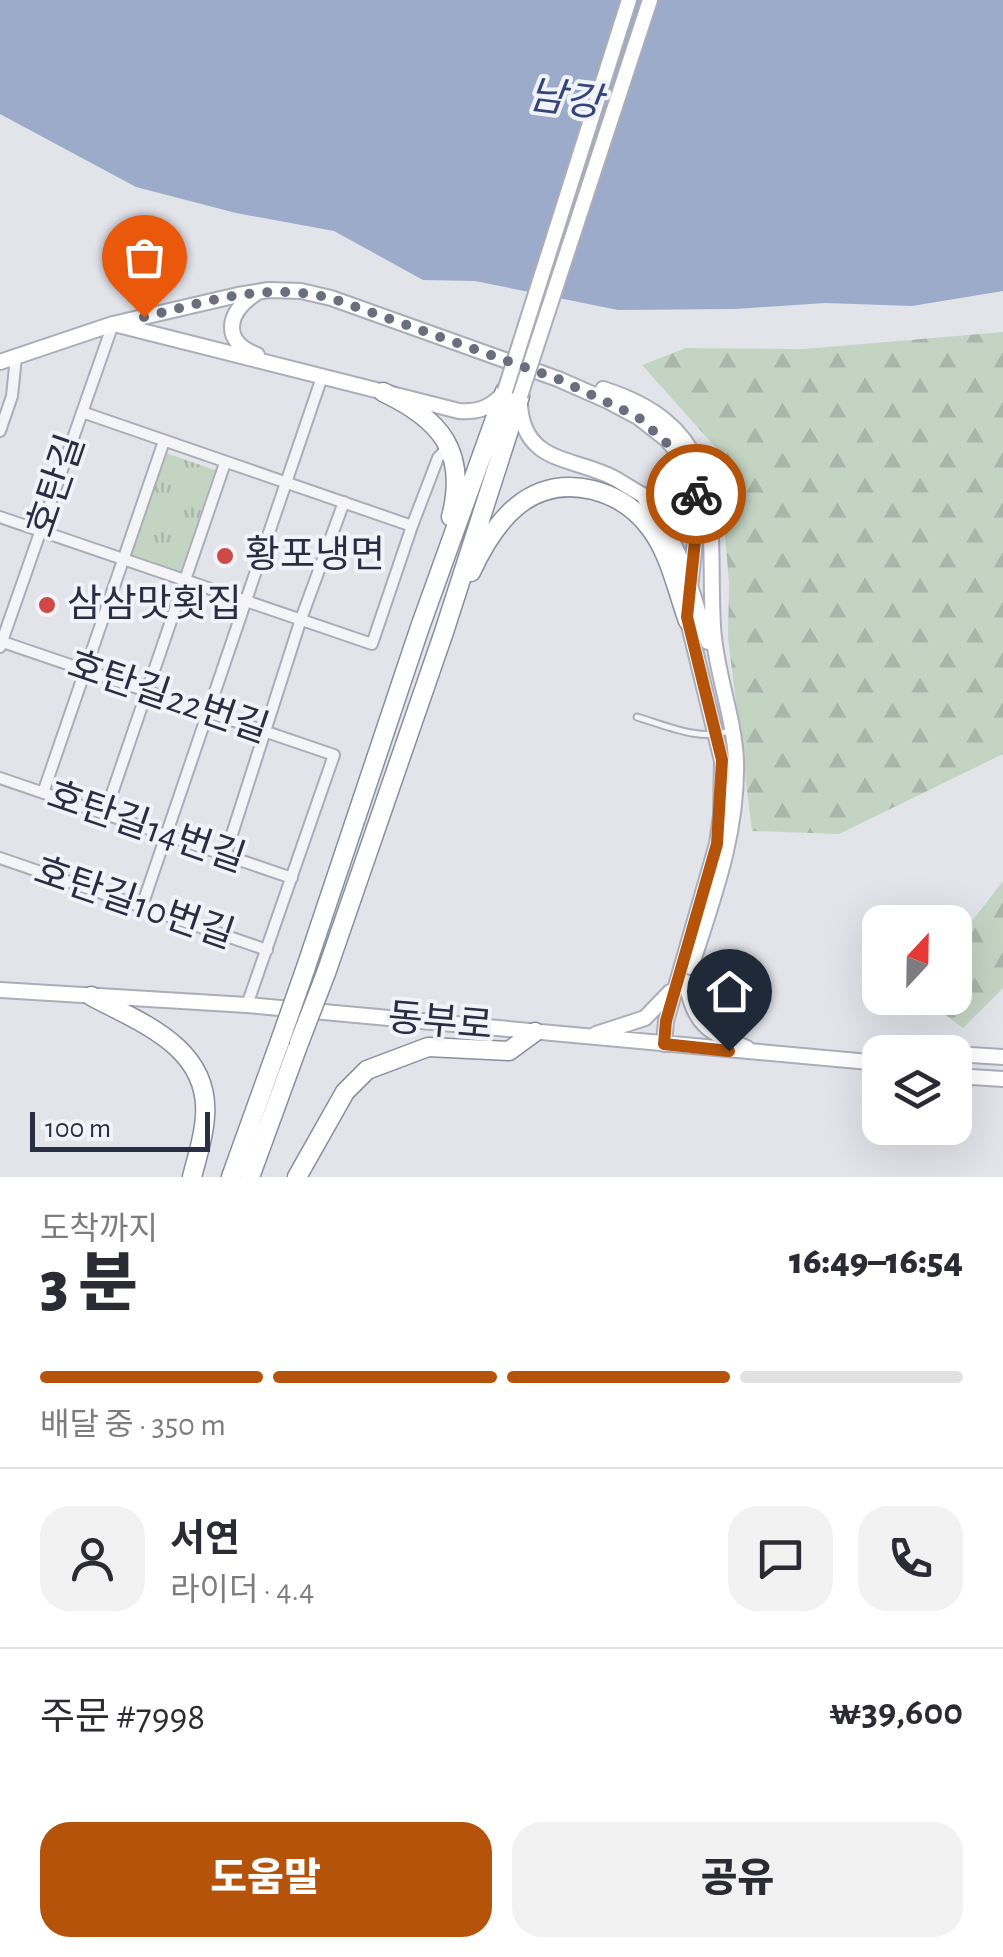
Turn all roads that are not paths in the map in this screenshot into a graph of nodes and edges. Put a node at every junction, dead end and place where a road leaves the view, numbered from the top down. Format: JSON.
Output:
{"nodes":[{"id":1,"x":629,"y":0,"type":"edge"},
{"id":2,"x":650,"y":0,"type":"edge"},
{"id":3,"x":258,"y":292,"type":"junction"},
{"id":4,"x":113,"y":324,"type":"junction"},
{"id":5,"x":16,"y":358,"type":"junction"},
{"id":6,"x":0,"y":362,"type":"edge"},
{"id":7,"x":295,"y":370,"type":"junction"},
{"id":8,"x":322,"y":376,"type":"junction"},
{"id":9,"x":558,"y":379,"type":"junction"},
{"id":10,"x":383,"y":392,"type":"junction"},
{"id":11,"x":513,"y":394,"type":"junction"},
{"id":12,"x":82,"y":412,"type":"junction"},
{"id":13,"x":0,"y":431,"type":"edge"},
{"id":14,"x":666,"y":439,"type":"junction"},
{"id":15,"x":164,"y":441,"type":"junction"},
{"id":16,"x":448,"y":447,"type":"junction"},
{"id":17,"x":225,"y":462,"type":"junction"},
{"id":18,"x":286,"y":482,"type":"junction"},
{"id":19,"x":642,"y":496,"type":"junction"},
{"id":20,"x":344,"y":502,"type":"junction"},
{"id":21,"x":0,"y":517,"type":"edge"},
{"id":22,"x":412,"y":526,"type":"junction"},
{"id":23,"x":42,"y":531,"type":"junction"},
{"id":24,"x":122,"y":559,"type":"junction"},
{"id":25,"x":183,"y":581,"type":"junction"},
{"id":26,"x":690,"y":588,"type":"junction"},
{"id":27,"x":246,"y":601,"type":"junction"},
{"id":28,"x":300,"y":619,"type":"junction"},
{"id":29,"x":688,"y":621,"type":"junction"},
{"id":30,"x":420,"y":628,"type":"junction"},
{"id":31,"x":444,"y":632,"type":"junction"},
{"id":32,"x":1,"y":644,"type":"edge"},
{"id":33,"x":85,"y":670,"type":"junction"},
{"id":34,"x":724,"y":690,"type":"junction"},
{"id":35,"x":146,"y":691,"type":"junction"},
{"id":36,"x":208,"y":712,"type":"junction"},
{"id":37,"x":637,"y":717,"type":"dead end"},
{"id":38,"x":264,"y":730,"type":"junction"},
{"id":39,"x":724,"y":733,"type":"junction"},
{"id":40,"x":0,"y":778,"type":"edge"},
{"id":41,"x":43,"y":793,"type":"junction"},
{"id":42,"x":105,"y":814,"type":"junction"},
{"id":43,"x":166,"y":835,"type":"junction"},
{"id":44,"x":225,"y":856,"type":"junction"},
{"id":45,"x":0,"y":858,"type":"edge"},
{"id":46,"x":292,"y":878,"type":"junction"},
{"id":47,"x":142,"y":906,"type":"junction"},
{"id":48,"x":267,"y":950,"type":"junction"},
{"id":49,"x":681,"y":983,"type":"junction"},
{"id":50,"x":0,"y":990,"type":"edge"},
{"id":51,"x":91,"y":996,"type":"junction"},
{"id":52,"x":248,"y":1005,"type":"junction"},
{"id":53,"x":535,"y":1032,"type":"junction"},
{"id":54,"x":587,"y":1037,"type":"junction"},
{"id":55,"x":664,"y":1044,"type":"junction"},
{"id":56,"x":762,"y":1054,"type":"junction"},
{"id":57,"x":972,"y":1055,"type":"edge"},
{"id":58,"x":1003,"y":1057,"type":"edge"},
{"id":59,"x":862,"y":1062,"type":"edge"},
{"id":60,"x":972,"y":1077,"type":"edge"},
{"id":61,"x":1003,"y":1079,"type":"edge"},
{"id":62,"x":192,"y":1177,"type":"edge"},
{"id":63,"x":230,"y":1177,"type":"edge"},
{"id":64,"x":250,"y":1177,"type":"edge"},
{"id":65,"x":297,"y":1177,"type":"edge"}],
"edges":[{"from":1,"to":11,"type":"street","bridge":true},
{"from":2,"to":11,"type":"street","bridge":true},
{"from":3,"to":4,"type":"street"},
{"from":3,"to":7,"type":"street"},
{"from":3,"to":9,"type":"street"},
{"from":4,"to":5,"type":"street"},
{"from":4,"to":7,"type":"street"},
{"from":4,"to":12,"type":"street","name":"호탄길"},
{"from":5,"to":6,"type":"street"},
{"from":5,"to":13,"type":"street"},
{"from":7,"to":8,"type":"street"},
{"from":8,"to":10,"type":"street"},
{"from":8,"to":18,"type":"street"},
{"from":9,"to":14,"type":"street"},
{"from":9,"to":34,"type":"street"},
{"from":10,"to":11,"type":"street"},
{"from":10,"to":16,"type":"highway"},
{"from":11,"to":19,"type":"street"},
{"from":11,"to":30,"type":"highway"},
{"from":11,"to":31,"type":"highway"},
{"from":12,"to":15,"type":"street"},
{"from":12,"to":23,"type":"street","name":"호탄길"},
{"from":14,"to":19,"type":"street"},
{"from":14,"to":26,"type":"street"},
{"from":15,"to":17,"type":"street"},
{"from":15,"to":24,"type":"street"},
{"from":16,"to":22,"type":"street"},
{"from":16,"to":30,"type":"highway"},
{"from":17,"to":18,"type":"street"},
{"from":17,"to":25,"type":"street"},
{"from":18,"to":20,"type":"street"},
{"from":18,"to":27,"type":"street"},
{"from":19,"to":26,"type":"street"},
{"from":20,"to":22,"type":"street"},
{"from":20,"to":28,"type":"street"},
{"from":21,"to":23,"type":"street"},
{"from":22,"to":28,"type":"street"},
{"from":23,"to":24,"type":"street"},
{"from":23,"to":32,"type":"street","name":"호탄길"},
{"from":24,"to":25,"type":"street"},
{"from":24,"to":33,"type":"street"},
{"from":25,"to":27,"type":"street"},
{"from":25,"to":35,"type":"street"},
{"from":26,"to":29,"type":"street"},
{"from":26,"to":34,"type":"street"},
{"from":27,"to":28,"type":"street"},
{"from":27,"to":36,"type":"street"},
{"from":28,"to":38,"type":"street"},
{"from":29,"to":31,"type":"highway"},
{"from":29,"to":39,"type":"street"},
{"from":30,"to":63,"type":"highway","bridge":true},
{"from":31,"to":64,"type":"highway","bridge":true},
{"from":32,"to":33,"type":"street","name":"호탄길22번길"},
{"from":33,"to":35,"type":"street","name":"호탄길22번길"},
{"from":33,"to":41,"type":"street"},
{"from":34,"to":39,"type":"street"},
{"from":35,"to":36,"type":"street","name":"호탄길22번길"},
{"from":35,"to":42,"type":"street"},
{"from":36,"to":38,"type":"street","name":"호탄길22번길"},
{"from":36,"to":43,"type":"street"},
{"from":37,"to":39,"type":"lane"},
{"from":38,"to":44,"type":"street"},
{"from":38,"to":46,"type":"street","name":"호탄길22번길"},
{"from":39,"to":49,"type":"street"},
{"from":40,"to":41,"type":"street","name":"호탄길14번길"},
{"from":41,"to":42,"type":"street","name":"호탄길14번길"},
{"from":42,"to":43,"type":"street","name":"호탄길14번길"},
{"from":43,"to":44,"type":"street","name":"호탄길14번길"},
{"from":43,"to":47,"type":"street"},
{"from":44,"to":46,"type":"street","name":"호탄길14번길"},
{"from":45,"to":47,"type":"street","name":"호탄길10번길"},
{"from":46,"to":48,"type":"street"},
{"from":47,"to":48,"type":"street","name":"호탄길10번길"},
{"from":48,"to":52,"type":"street"},
{"from":49,"to":54,"type":"street"},
{"from":49,"to":55,"type":"street"},
{"from":49,"to":56,"type":"street"},
{"from":50,"to":51,"type":"street","name":"동부로"},
{"from":51,"to":52,"type":"street","name":"동부로"},
{"from":51,"to":62,"type":"highway"},
{"from":52,"to":53,"type":"street","name":"동부로"},
{"from":53,"to":54,"type":"street","name":"동부로"},
{"from":53,"to":65,"type":"highway"},
{"from":54,"to":55,"type":"street","name":"동부로"},
{"from":55,"to":56,"type":"street","name":"동부로"},
{"from":56,"to":59,"type":"street","name":"동부로"},
{"from":57,"to":58,"type":"street"},
{"from":60,"to":61,"type":"street"}]}
